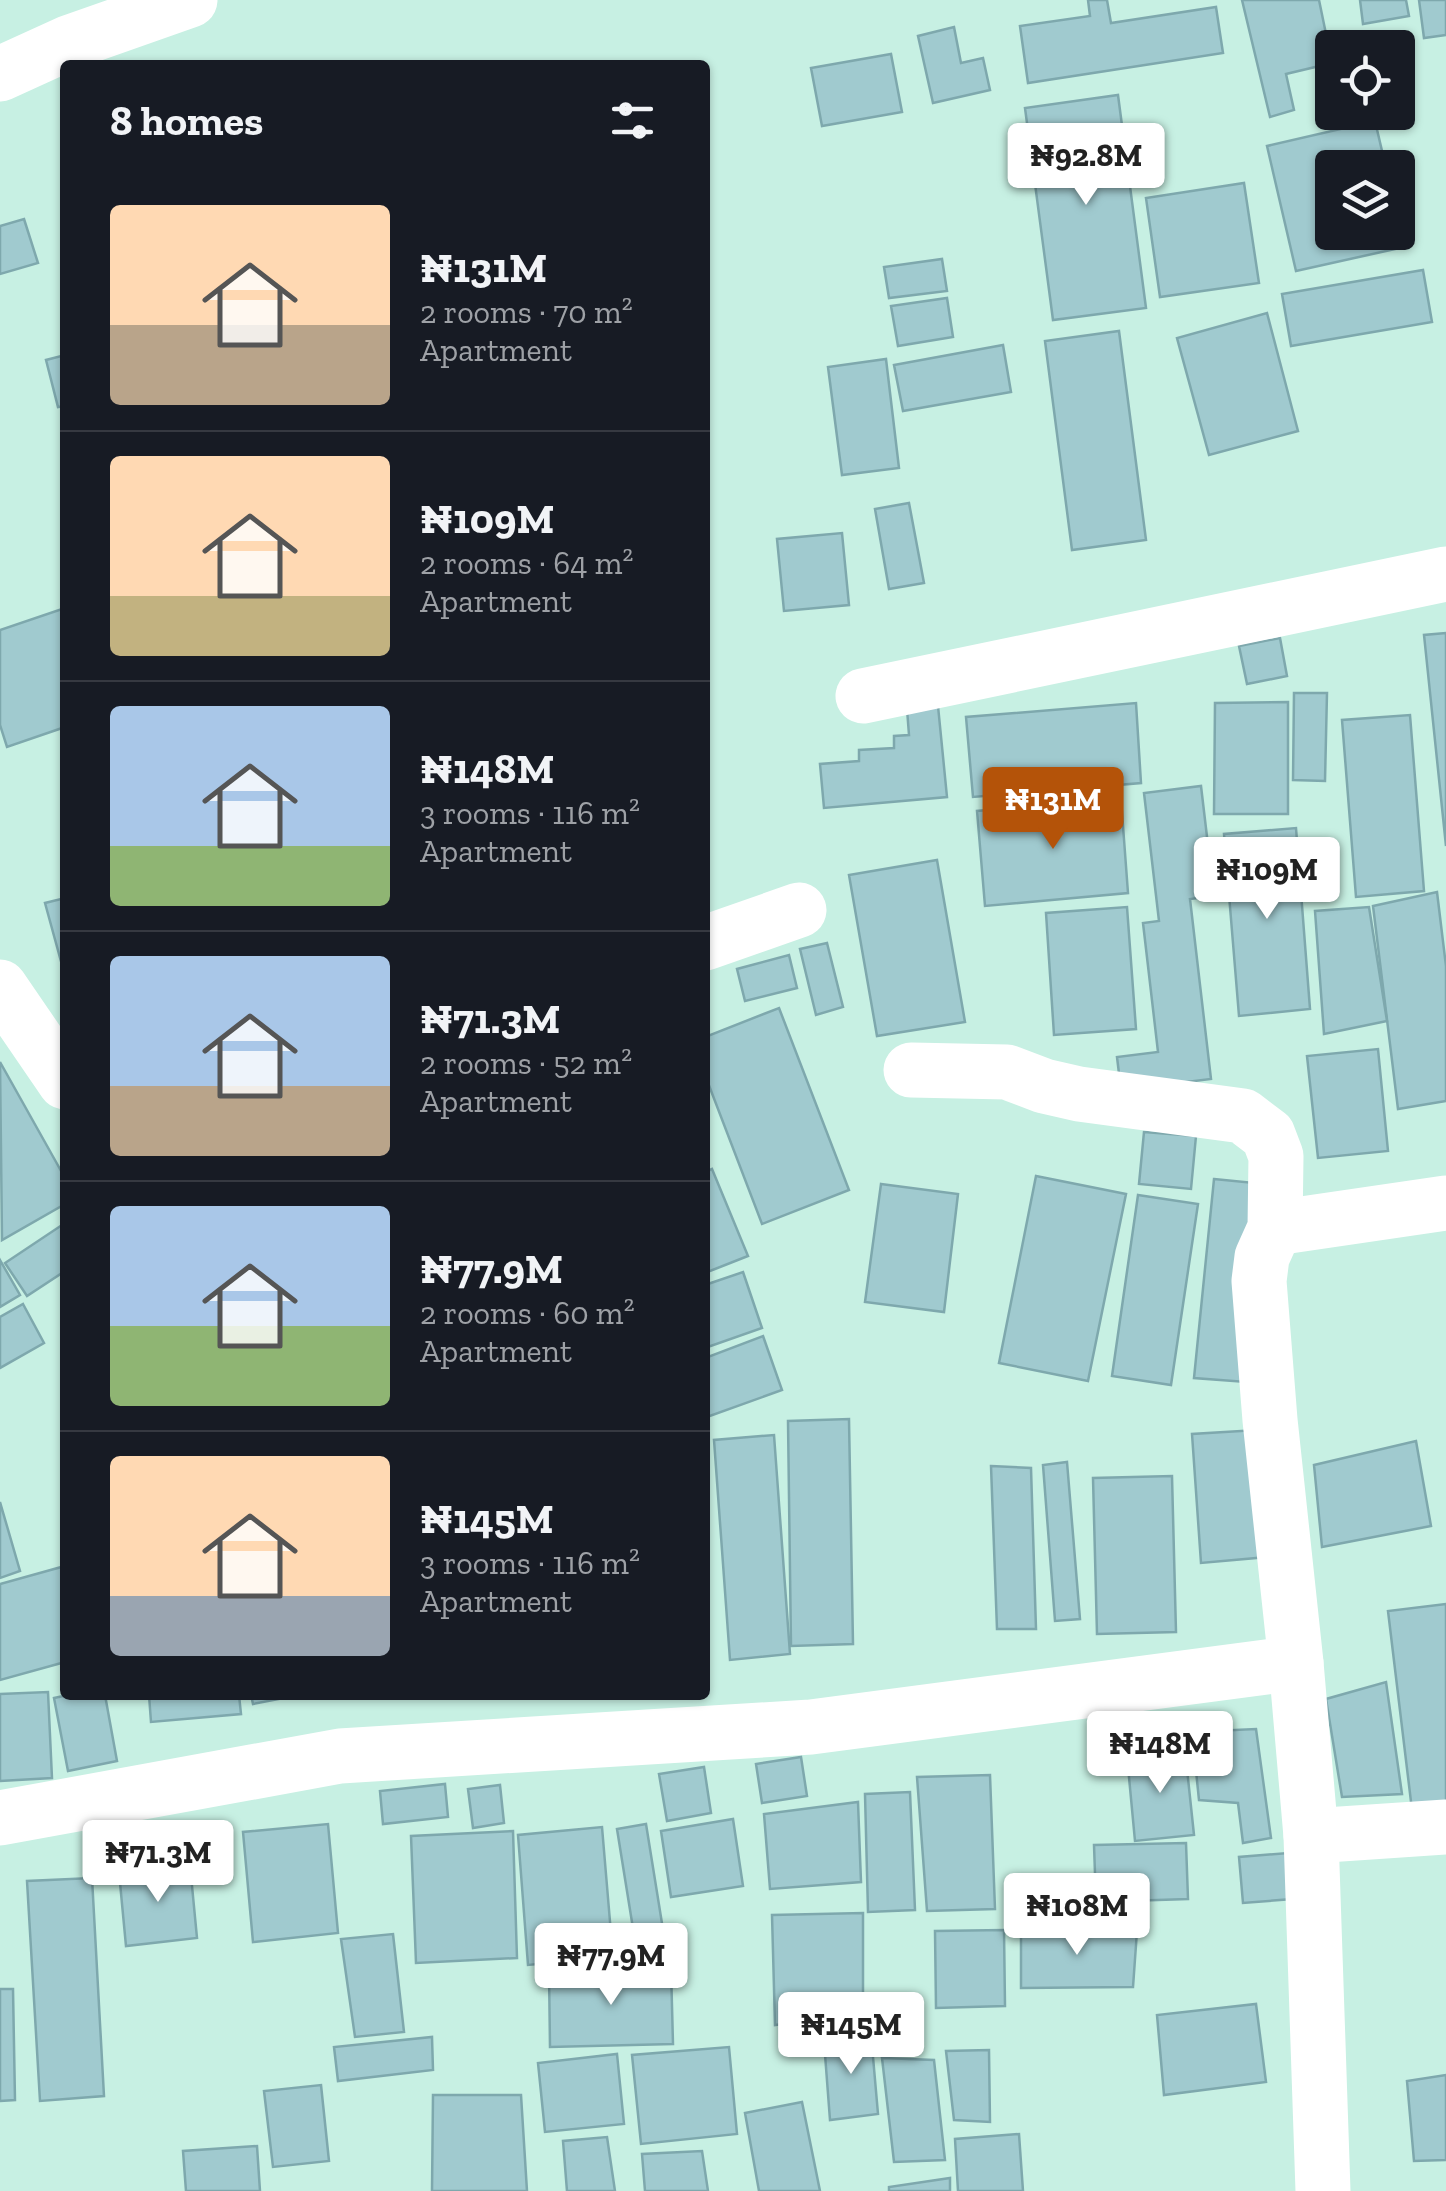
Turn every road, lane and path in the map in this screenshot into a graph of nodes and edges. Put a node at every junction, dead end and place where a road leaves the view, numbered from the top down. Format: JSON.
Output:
{"nodes":[{"id":1,"x":190,"y":0,"type":"edge"},
{"id":2,"x":0,"y":74,"type":"edge"},
{"id":3,"x":1446,"y":574,"type":"edge"},
{"id":4,"x":863,"y":696,"type":"dead end"},
{"id":5,"x":799,"y":910,"type":"dead end"},
{"id":6,"x":710,"y":940,"type":"edge"},
{"id":7,"x":0,"y":987,"type":"edge"},
{"id":8,"x":911,"y":1070,"type":"dead end"},
{"id":9,"x":60,"y":1075,"type":"edge"},
{"id":10,"x":1446,"y":1202,"type":"edge"},
{"id":11,"x":1275,"y":1228,"type":"junction"},
{"id":12,"x":1296,"y":1663,"type":"junction"},
{"id":13,"x":0,"y":1818,"type":"edge"},
{"id":14,"x":1446,"y":1827,"type":"edge"},
{"id":15,"x":1311,"y":1836,"type":"junction"},
{"id":16,"x":1323,"y":2191,"type":"edge"}],
"edges":[{"from":1,"to":2,"type":"street"},
{"from":3,"to":4,"type":"street"},
{"from":5,"to":6,"type":"street"},
{"from":7,"to":9,"type":"street"},
{"from":8,"to":11,"type":"street"},
{"from":10,"to":11,"type":"street"},
{"from":11,"to":12,"type":"street"},
{"from":12,"to":13,"type":"street"},
{"from":12,"to":15,"type":"street"},
{"from":14,"to":15,"type":"street"},
{"from":15,"to":16,"type":"street"}]}
